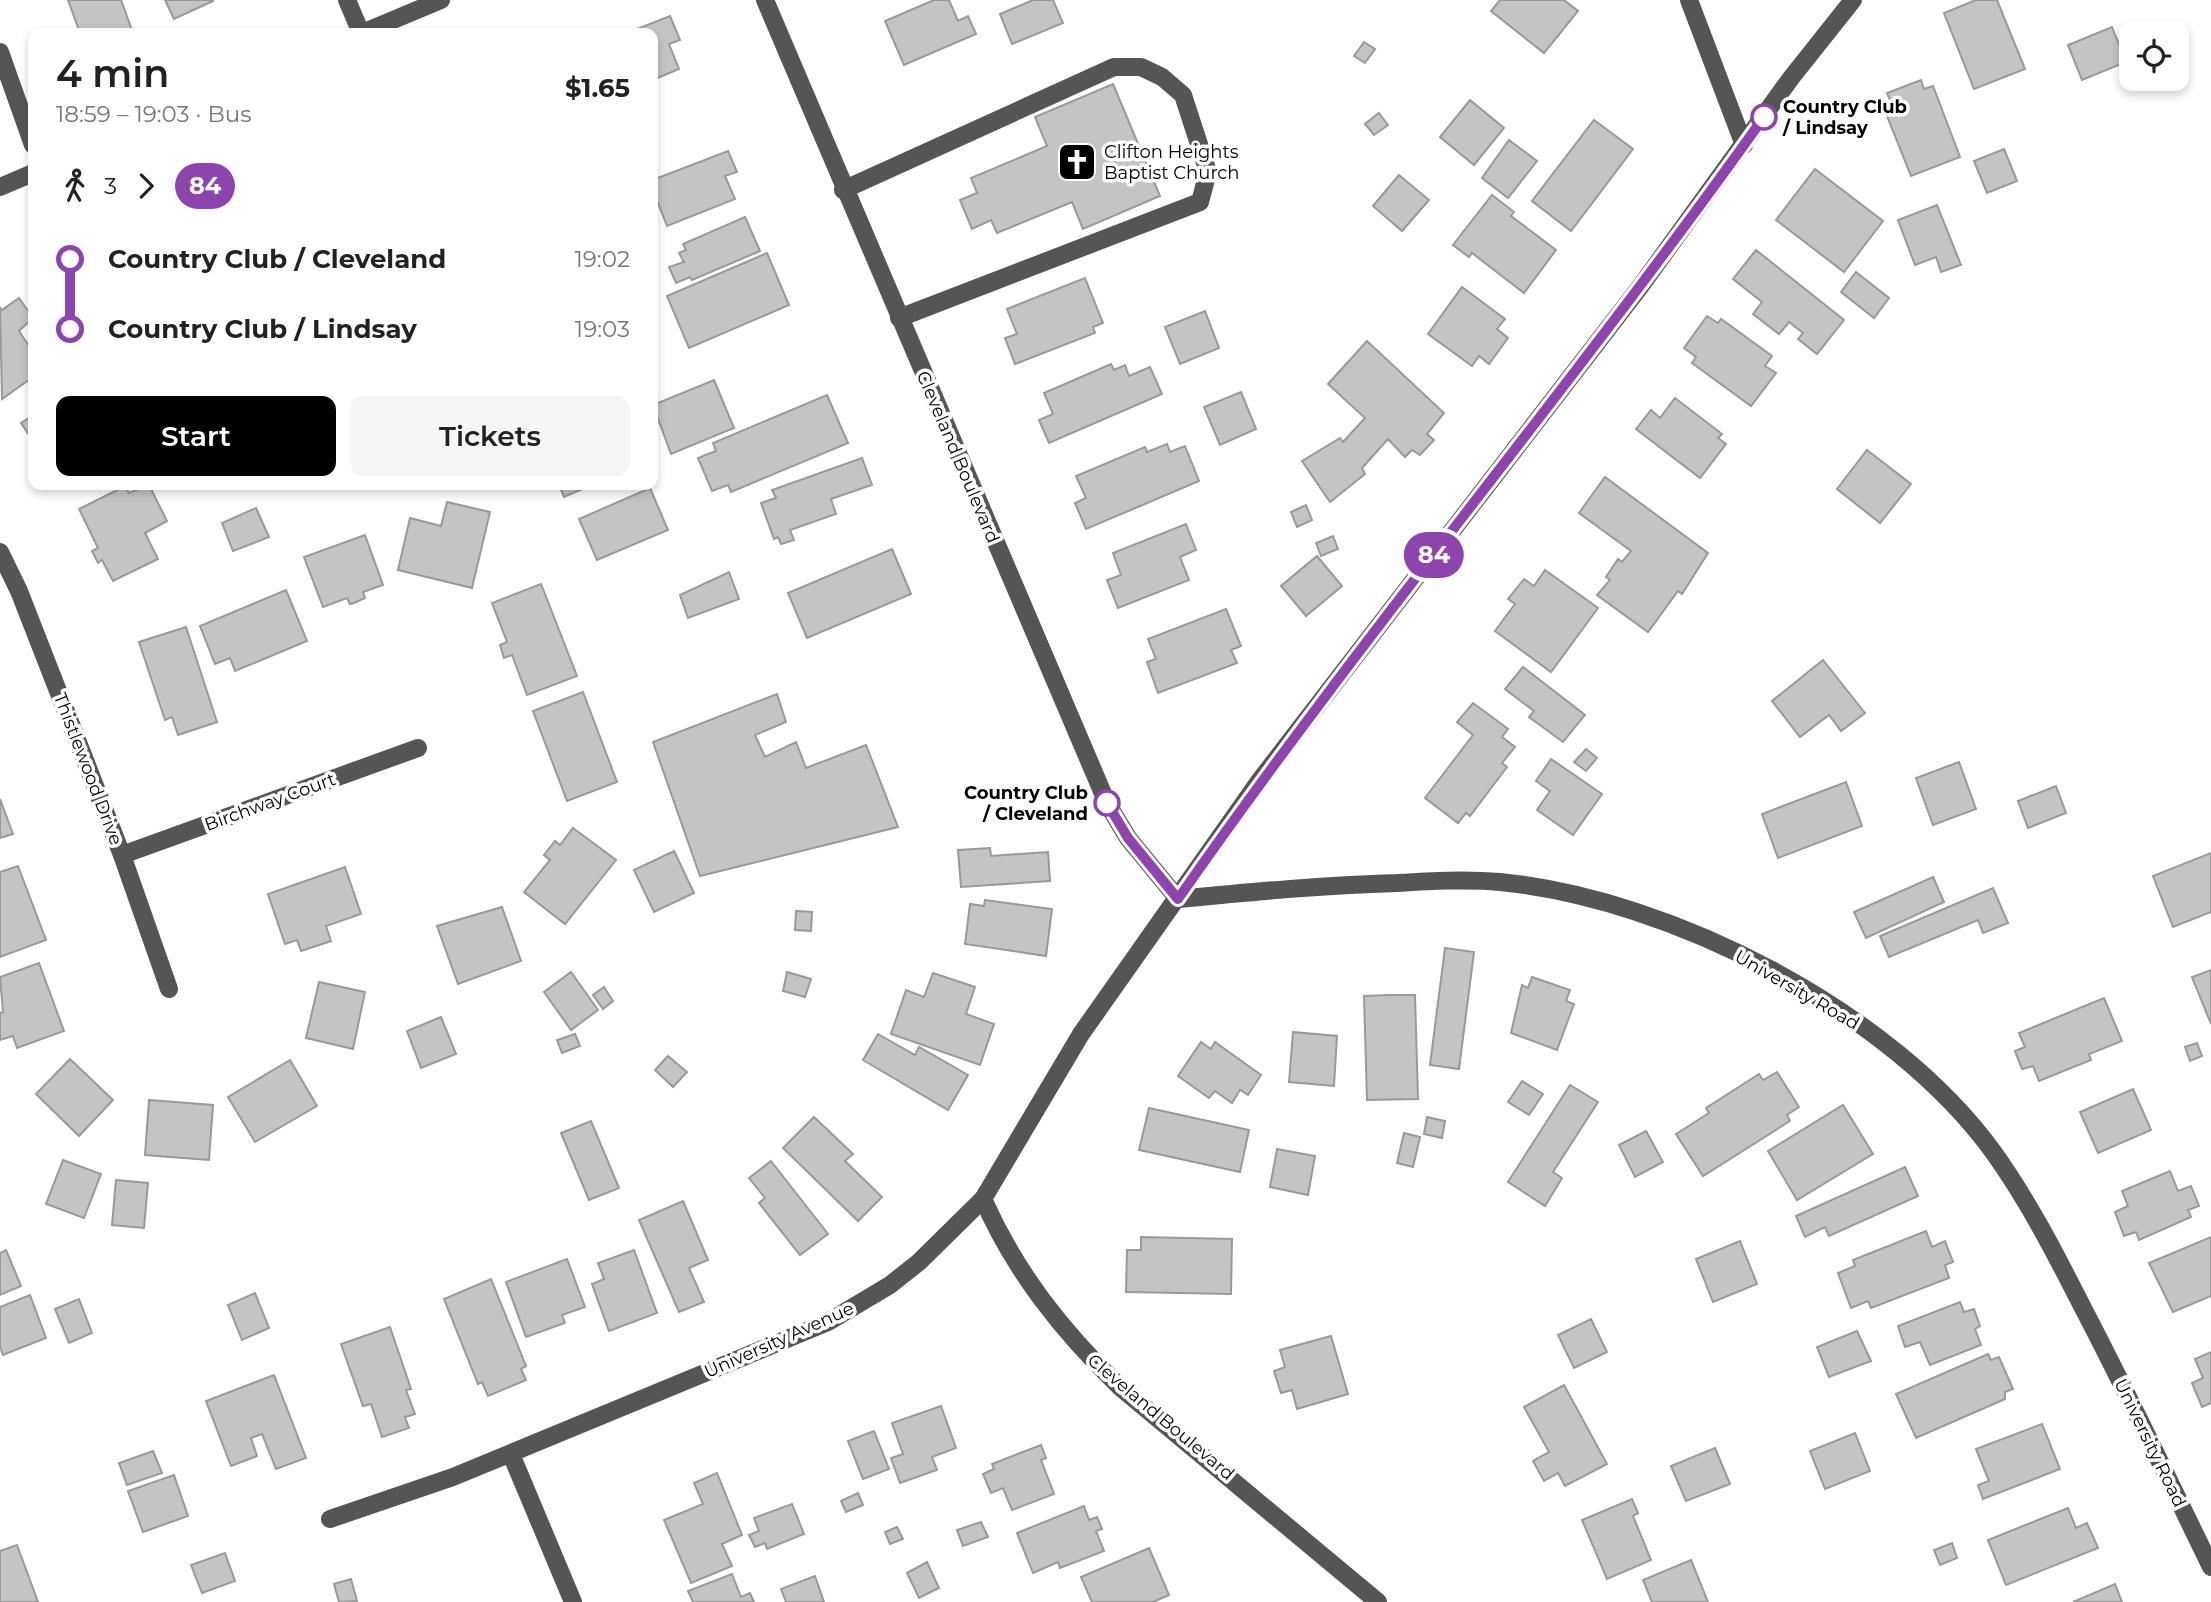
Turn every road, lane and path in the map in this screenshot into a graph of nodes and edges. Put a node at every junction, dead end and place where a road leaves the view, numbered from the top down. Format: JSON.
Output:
{"nodes":[{"id":1,"x":347,"y":0,"type":"edge"},
{"id":2,"x":440,"y":0,"type":"edge"},
{"id":3,"x":765,"y":0,"type":"edge"},
{"id":4,"x":1689,"y":0,"type":"edge"},
{"id":5,"x":1853,"y":0,"type":"edge"},
{"id":6,"x":360,"y":28,"type":"edge"},
{"id":7,"x":374,"y":28,"type":"edge"},
{"id":8,"x":0,"y":52,"type":"edge"},
{"id":9,"x":28,"y":131,"type":"edge"},
{"id":10,"x":1744,"y":145,"type":"junction"},
{"id":11,"x":28,"y":175,"type":"edge"},
{"id":12,"x":0,"y":187,"type":"edge"},
{"id":13,"x":843,"y":190,"type":"junction"},
{"id":14,"x":899,"y":318,"type":"junction"},
{"id":15,"x":0,"y":552,"type":"edge"},
{"id":16,"x":418,"y":748,"type":"dead end"},
{"id":17,"x":122,"y":855,"type":"junction"},
{"id":18,"x":1178,"y":899,"type":"junction"},
{"id":19,"x":169,"y":989,"type":"dead end"},
{"id":20,"x":983,"y":1199,"type":"junction"},
{"id":21,"x":511,"y":1454,"type":"junction"},
{"id":22,"x":330,"y":1519,"type":"dead end"},
{"id":23,"x":2211,"y":1567,"type":"edge"},
{"id":24,"x":573,"y":1602,"type":"edge"},
{"id":25,"x":1378,"y":1602,"type":"edge"}],
"edges":[{"from":1,"to":6,"type":"street"},
{"from":2,"to":7,"type":"street"},
{"from":3,"to":13,"type":"street","name":"Cleveland Boulevard"},
{"from":4,"to":10,"type":"street"},
{"from":5,"to":10,"type":"street","name":"University Avenue"},
{"from":8,"to":9,"type":"street"},
{"from":10,"to":18,"type":"street","name":"University Avenue"},
{"from":11,"to":12,"type":"street"},
{"from":13,"to":14,"type":"street","name":"Cleveland Boulevard"},
{"from":13,"to":14,"type":"street"},
{"from":14,"to":18,"type":"street","name":"Cleveland Boulevard"},
{"from":15,"to":17,"type":"street","name":"Thistlewood Drive"},
{"from":16,"to":17,"type":"street","name":"Birchway Court"},
{"from":17,"to":19,"type":"street","name":"Thistlewood Drive"},
{"from":18,"to":20,"type":"street","name":"University Avenue"},
{"from":18,"to":23,"type":"street","name":"University Road"},
{"from":20,"to":21,"type":"street","name":"University Avenue"},
{"from":20,"to":25,"type":"street","name":"Cleveland Boulevard"},
{"from":21,"to":22,"type":"street","name":"University Avenue"},
{"from":21,"to":24,"type":"street"}]}
